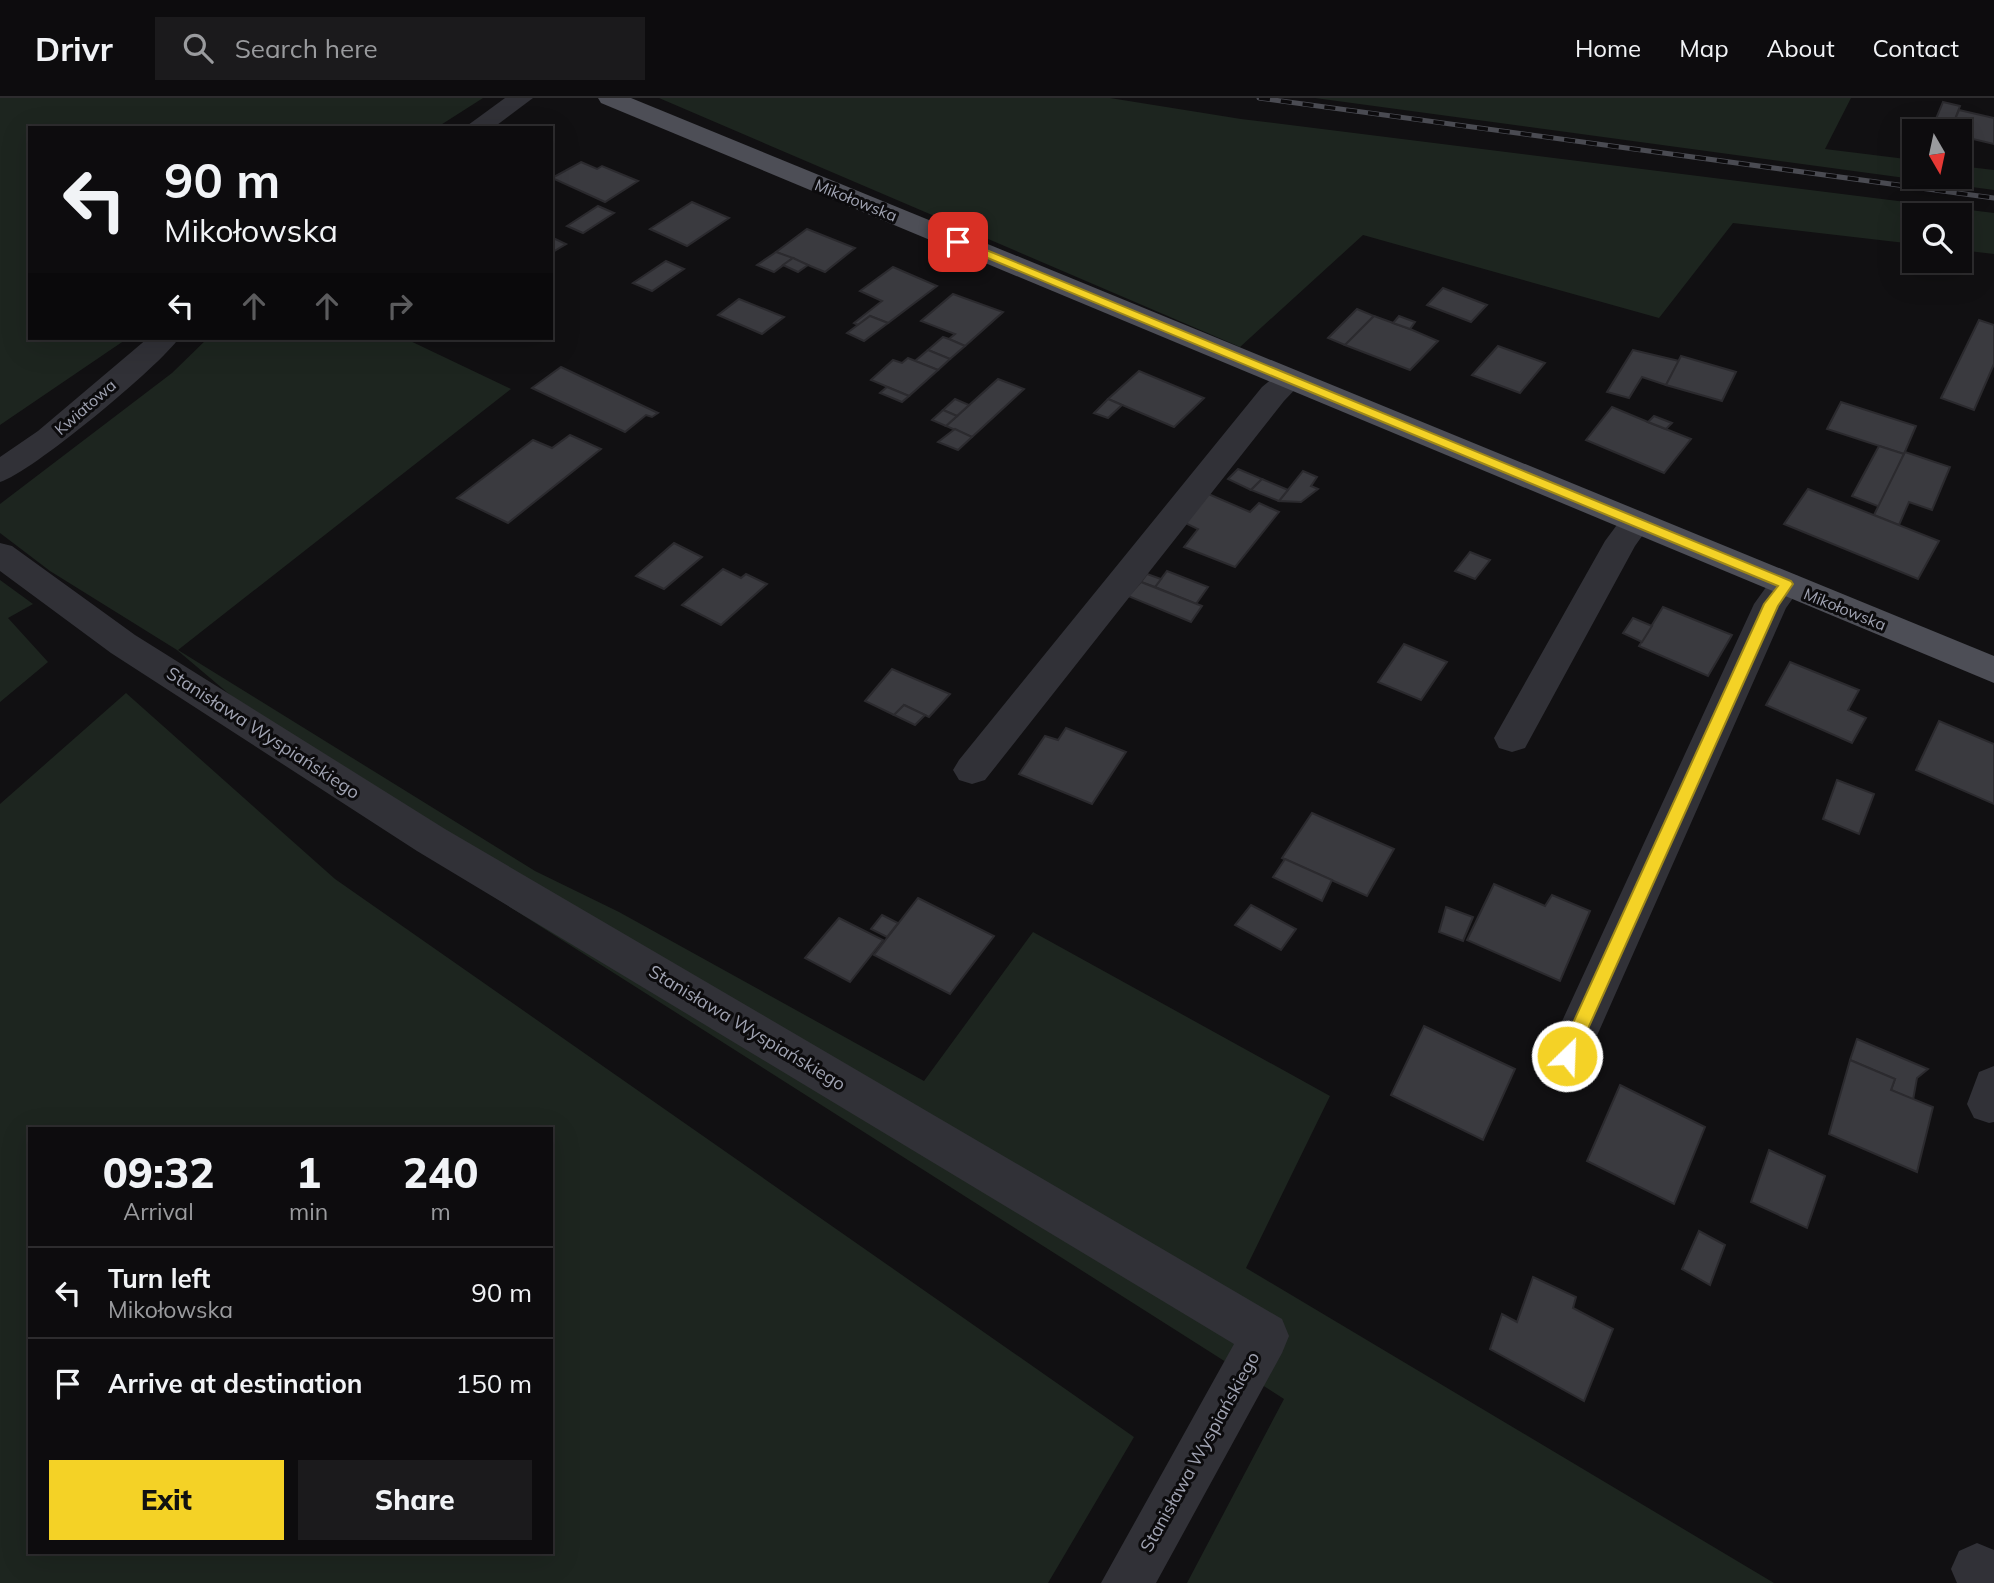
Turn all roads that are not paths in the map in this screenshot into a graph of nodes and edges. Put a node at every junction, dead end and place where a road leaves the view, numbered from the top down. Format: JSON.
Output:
{"nodes":[{"id":1,"x":521,"y":98,"type":"edge"},
{"id":2,"x":610,"y":98,"type":"edge"},
{"id":3,"x":479,"y":126,"type":"edge"},
{"id":4,"x":163,"y":340,"type":"edge"},
{"id":5,"x":1290,"y":379,"type":"junction"},
{"id":6,"x":0,"y":472,"type":"edge"},
{"id":7,"x":1636,"y":522,"type":"junction"},
{"id":8,"x":0,"y":554,"type":"edge"},
{"id":9,"x":1786,"y":584,"type":"junction"},
{"id":10,"x":1994,"y":670,"type":"edge"},
{"id":11,"x":1512,"y":738,"type":"dead end"},
{"id":12,"x":972,"y":770,"type":"dead end"},
{"id":13,"x":1567,"y":1056,"type":"dead end"},
{"id":14,"x":1127,"y":1583,"type":"edge"}],
"edges":[{"from":1,"to":3,"type":"street"},
{"from":2,"to":5,"type":"main road","name":"Mikołowska"},
{"from":4,"to":6,"type":"street","name":"Kwiatowa"},
{"from":5,"to":7,"type":"main road","name":"Mikołowska"},
{"from":5,"to":12,"type":"street"},
{"from":7,"to":9,"type":"main road","name":"Mikołowska"},
{"from":7,"to":11,"type":"street"},
{"from":8,"to":14,"type":"street","name":"Stanisława Wyspiańskiego"},
{"from":9,"to":10,"type":"main road","name":"Mikołowska"},
{"from":9,"to":13,"type":"street"}]}
